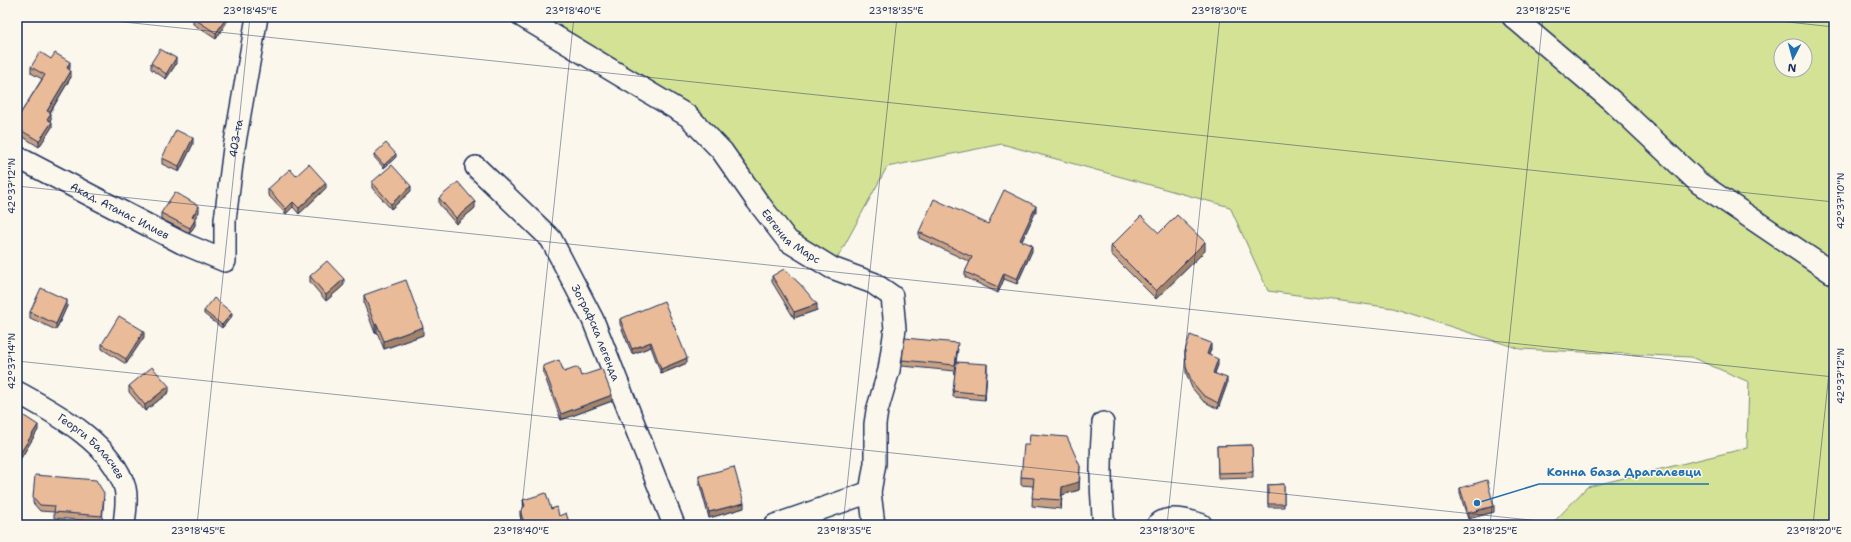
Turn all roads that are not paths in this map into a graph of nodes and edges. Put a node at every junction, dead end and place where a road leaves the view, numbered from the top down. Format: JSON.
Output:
{"nodes":[{"id":1,"x":257,"y":17,"type":"edge"},
{"id":2,"x":523,"y":17,"type":"edge"},
{"id":3,"x":1514,"y":17,"type":"edge"},
{"id":4,"x":17,"y":156,"type":"edge"},
{"id":5,"x":476,"y":167,"type":"dead end"},
{"id":6,"x":225,"y":261,"type":"joint"},
{"id":7,"x":1834,"y":274,"type":"edge"},
{"id":8,"x":17,"y":392,"type":"edge"},
{"id":9,"x":1103,"y":423,"type":"dead end"},
{"id":10,"x":870,"y":492,"type":"junction"},
{"id":11,"x":124,"y":525,"type":"edge"},
{"id":12,"x":674,"y":525,"type":"edge"},
{"id":13,"x":775,"y":525,"type":"edge"},
{"id":14,"x":874,"y":525,"type":"edge"},
{"id":15,"x":1104,"y":525,"type":"edge"},
{"id":16,"x":1158,"y":525,"type":"edge"},
{"id":17,"x":1201,"y":525,"type":"edge"}],
"edges":[{"from":1,"to":6,"type":"street","name":"403-та"},
{"from":2,"to":10,"type":"street","name":"Евгения Марс"},
{"from":3,"to":7,"type":"street"},
{"from":4,"to":6,"type":"street","name":"Акад. Атанас Илиев"},
{"from":5,"to":12,"type":"street","name":"Зографска легенда"},
{"from":8,"to":11,"type":"street","name":"Георги Баласчев"},
{"from":9,"to":15,"type":"street"},
{"from":10,"to":13,"type":"street"},
{"from":10,"to":14,"type":"street","name":"Евгения Марс"},
{"from":16,"to":17,"type":"street"}]}
